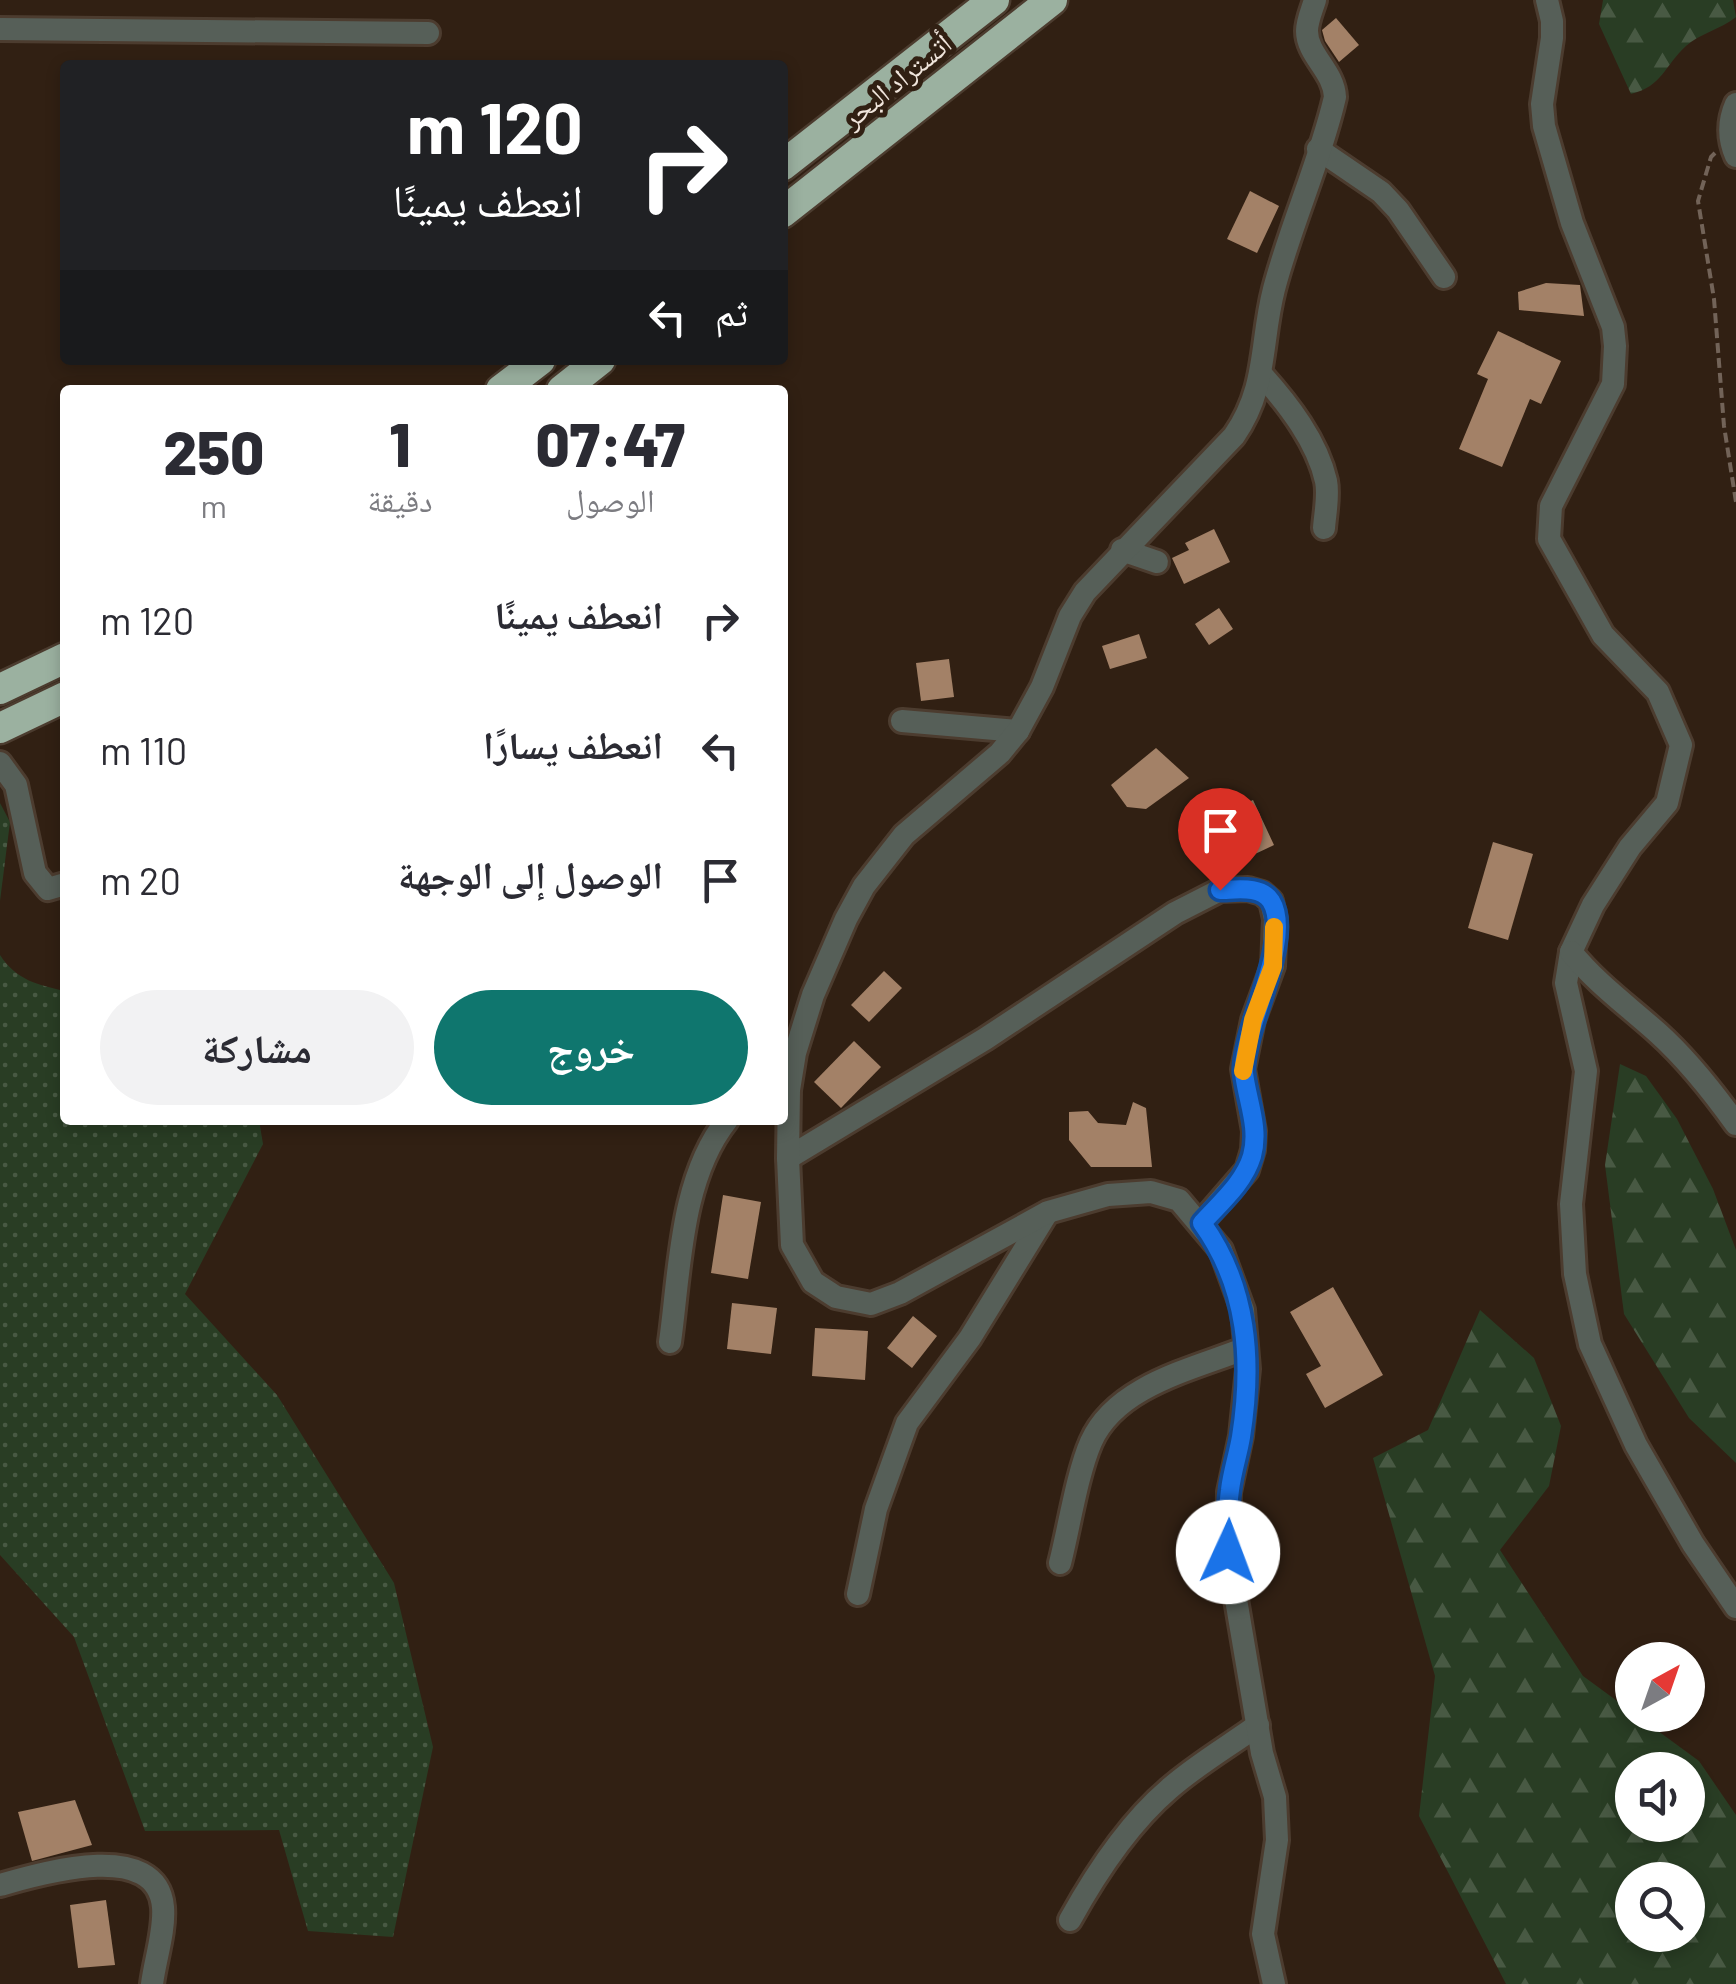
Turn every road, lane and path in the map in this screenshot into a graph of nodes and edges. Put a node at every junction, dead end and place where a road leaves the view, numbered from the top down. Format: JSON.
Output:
{"nodes":[{"id":1,"x":994,"y":0,"type":"edge"},
{"id":2,"x":1052,"y":0,"type":"edge"},
{"id":3,"x":1315,"y":0,"type":"edge"},
{"id":4,"x":1547,"y":0,"type":"edge"},
{"id":5,"x":0,"y":29,"type":"edge"},
{"id":6,"x":428,"y":32,"type":"dead end"},
{"id":7,"x":1736,"y":104,"type":"edge"},
{"id":8,"x":1318,"y":148,"type":"junction"},
{"id":9,"x":1733,"y":148,"type":"edge"},
{"id":10,"x":788,"y":161,"type":"edge"},
{"id":11,"x":788,"y":208,"type":"edge"},
{"id":12,"x":1444,"y":278,"type":"dead end"},
{"id":13,"x":534,"y":365,"type":"edge"},
{"id":14,"x":594,"y":365,"type":"edge"},
{"id":15,"x":1262,"y":375,"type":"junction"},
{"id":16,"x":508,"y":385,"type":"edge"},
{"id":17,"x":568,"y":385,"type":"edge"},
{"id":18,"x":1736,"y":502,"type":"edge"},
{"id":19,"x":1324,"y":528,"type":"dead end"},
{"id":20,"x":1122,"y":550,"type":"junction"},
{"id":21,"x":1157,"y":562,"type":"dead end"},
{"id":22,"x":60,"y":660,"type":"edge"},
{"id":23,"x":0,"y":689,"type":"edge"},
{"id":24,"x":60,"y":699,"type":"edge"},
{"id":25,"x":902,"y":721,"type":"dead end"},
{"id":26,"x":0,"y":728,"type":"edge"},
{"id":27,"x":1018,"y":732,"type":"junction"},
{"id":28,"x":0,"y":763,"type":"edge"},
{"id":29,"x":60,"y":885,"type":"edge"},
{"id":30,"x":1571,"y":952,"type":"junction"},
{"id":31,"x":788,"y":1082,"type":"edge"},
{"id":32,"x":1736,"y":1124,"type":"edge"},
{"id":33,"x":723,"y":1125,"type":"edge"},
{"id":34,"x":787,"y":1125,"type":"edge"},
{"id":35,"x":788,"y":1158,"type":"junction"},
{"id":36,"x":1048,"y":1212,"type":"junction"},
{"id":37,"x":1202,"y":1223,"type":"junction"},
{"id":38,"x":670,"y":1342,"type":"dead end"},
{"id":39,"x":1246,"y":1348,"type":"junction"},
{"id":40,"x":1060,"y":1563,"type":"dead end"},
{"id":41,"x":858,"y":1594,"type":"dead end"},
{"id":42,"x":1736,"y":1608,"type":"edge"},
{"id":43,"x":1258,"y":1725,"type":"junction"},
{"id":44,"x":0,"y":1886,"type":"edge"},
{"id":45,"x":1070,"y":1920,"type":"dead end"},
{"id":46,"x":152,"y":1984,"type":"edge"},
{"id":47,"x":1274,"y":1984,"type":"edge"}],
"edges":[{"from":1,"to":10,"type":"highway","name":"أتستراد البحر"},
{"from":2,"to":11,"type":"highway","name":"أتستراد البحر"},
{"from":3,"to":8,"type":"street"},
{"from":4,"to":30,"type":"street"},
{"from":5,"to":6,"type":"street"},
{"from":7,"to":9,"type":"street"},
{"from":8,"to":12,"type":"street"},
{"from":8,"to":15,"type":"street"},
{"from":9,"to":18,"type":"path"},
{"from":13,"to":16,"type":"highway"},
{"from":14,"to":17,"type":"highway"},
{"from":15,"to":19,"type":"street"},
{"from":15,"to":20,"type":"street"},
{"from":20,"to":21,"type":"street"},
{"from":20,"to":27,"type":"street"},
{"from":22,"to":23,"type":"highway"},
{"from":24,"to":26,"type":"highway"},
{"from":25,"to":27,"type":"street"},
{"from":27,"to":31,"type":"street"},
{"from":28,"to":29,"type":"street"},
{"from":30,"to":32,"type":"street"},
{"from":30,"to":42,"type":"street"},
{"from":33,"to":38,"type":"street"},
{"from":34,"to":35,"type":"street"},
{"from":35,"to":36,"type":"street"},
{"from":35,"to":37,"type":"street"},
{"from":36,"to":37,"type":"street"},
{"from":36,"to":41,"type":"street"},
{"from":37,"to":39,"type":"street"},
{"from":39,"to":40,"type":"street"},
{"from":39,"to":43,"type":"street"},
{"from":43,"to":45,"type":"street"},
{"from":43,"to":47,"type":"street"},
{"from":44,"to":46,"type":"street"}]}
